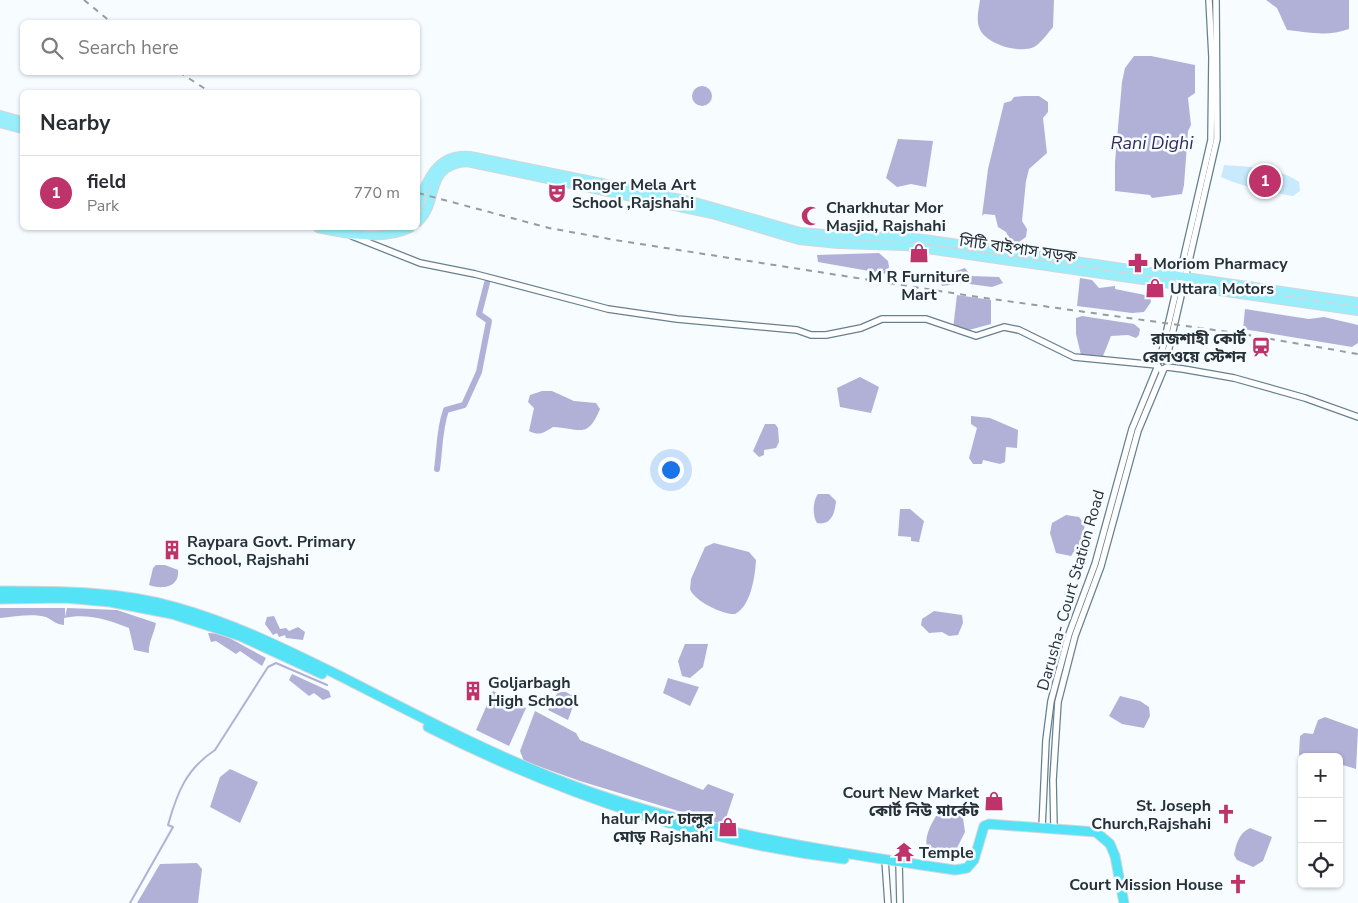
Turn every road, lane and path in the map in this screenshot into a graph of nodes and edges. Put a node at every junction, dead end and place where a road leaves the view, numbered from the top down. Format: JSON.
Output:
{"nodes":[{"id":1,"x":1209,"y":0,"type":"edge"},
{"id":2,"x":1216,"y":0,"type":"edge"},
{"id":3,"x":0,"y":116,"type":"edge"},
{"id":4,"x":20,"y":121,"type":"edge"},
{"id":5,"x":0,"y":123,"type":"edge"},
{"id":6,"x":20,"y":128,"type":"edge"},
{"id":7,"x":420,"y":200,"type":"edge"},
{"id":8,"x":420,"y":218,"type":"edge"},
{"id":9,"x":328,"y":230,"type":"edge"},
{"id":10,"x":402,"y":230,"type":"edge"},
{"id":11,"x":348,"y":234,"type":"junction"},
{"id":12,"x":1183,"y":276,"type":"junction"},
{"id":13,"x":1181,"y":285,"type":"junction"},
{"id":14,"x":1358,"y":302,"type":"edge"},
{"id":15,"x":1358,"y":311,"type":"edge"},
{"id":16,"x":1162,"y":365,"type":"junction"},
{"id":17,"x":1358,"y":417,"type":"edge"},
{"id":18,"x":0,"y":591,"type":"edge"},
{"id":19,"x":0,"y":599,"type":"edge"},
{"id":20,"x":1042,"y":828,"type":"junction"},
{"id":21,"x":1054,"y":828,"type":"junction"},
{"id":22,"x":886,"y":862,"type":"junction"},
{"id":23,"x":899,"y":864,"type":"junction"},
{"id":24,"x":888,"y":903,"type":"edge"},
{"id":25,"x":900,"y":903,"type":"edge"},
{"id":26,"x":1124,"y":903,"type":"edge"}],
"edges":[{"from":1,"to":12,"type":"street","name":"Darusha- Court Station Road"},
{"from":2,"to":12,"type":"street","name":"Darusha- Court Station Road"},
{"from":3,"to":4,"type":"main road"},
{"from":5,"to":6,"type":"main road"},
{"from":7,"to":12,"type":"main road"},
{"from":8,"to":13,"type":"main road","name":"সিটি বাইপাস সড়ক"},
{"from":9,"to":11,"type":"main road"},
{"from":10,"to":11,"type":"main road"},
{"from":11,"to":16,"type":"street"},
{"from":12,"to":13,"type":"street","name":"Darusha- Court Station Road"},
{"from":12,"to":14,"type":"main road"},
{"from":13,"to":15,"type":"main road","name":"সিটি বাইপাস সড়ক"},
{"from":13,"to":16,"type":"street","name":"Darusha- Court Station Road"},
{"from":16,"to":17,"type":"street"},
{"from":16,"to":20,"type":"street","name":"Darusha- Court Station Road"},
{"from":16,"to":21,"type":"street","name":"Darusha- Court Station Road"},
{"from":18,"to":22,"type":"highway"},
{"from":19,"to":22,"type":"highway"},
{"from":20,"to":21,"type":"highway"},
{"from":20,"to":23,"type":"highway"},
{"from":21,"to":26,"type":"highway"},
{"from":22,"to":23,"type":"highway"},
{"from":22,"to":24,"type":"street"},
{"from":23,"to":25,"type":"street"}]}
